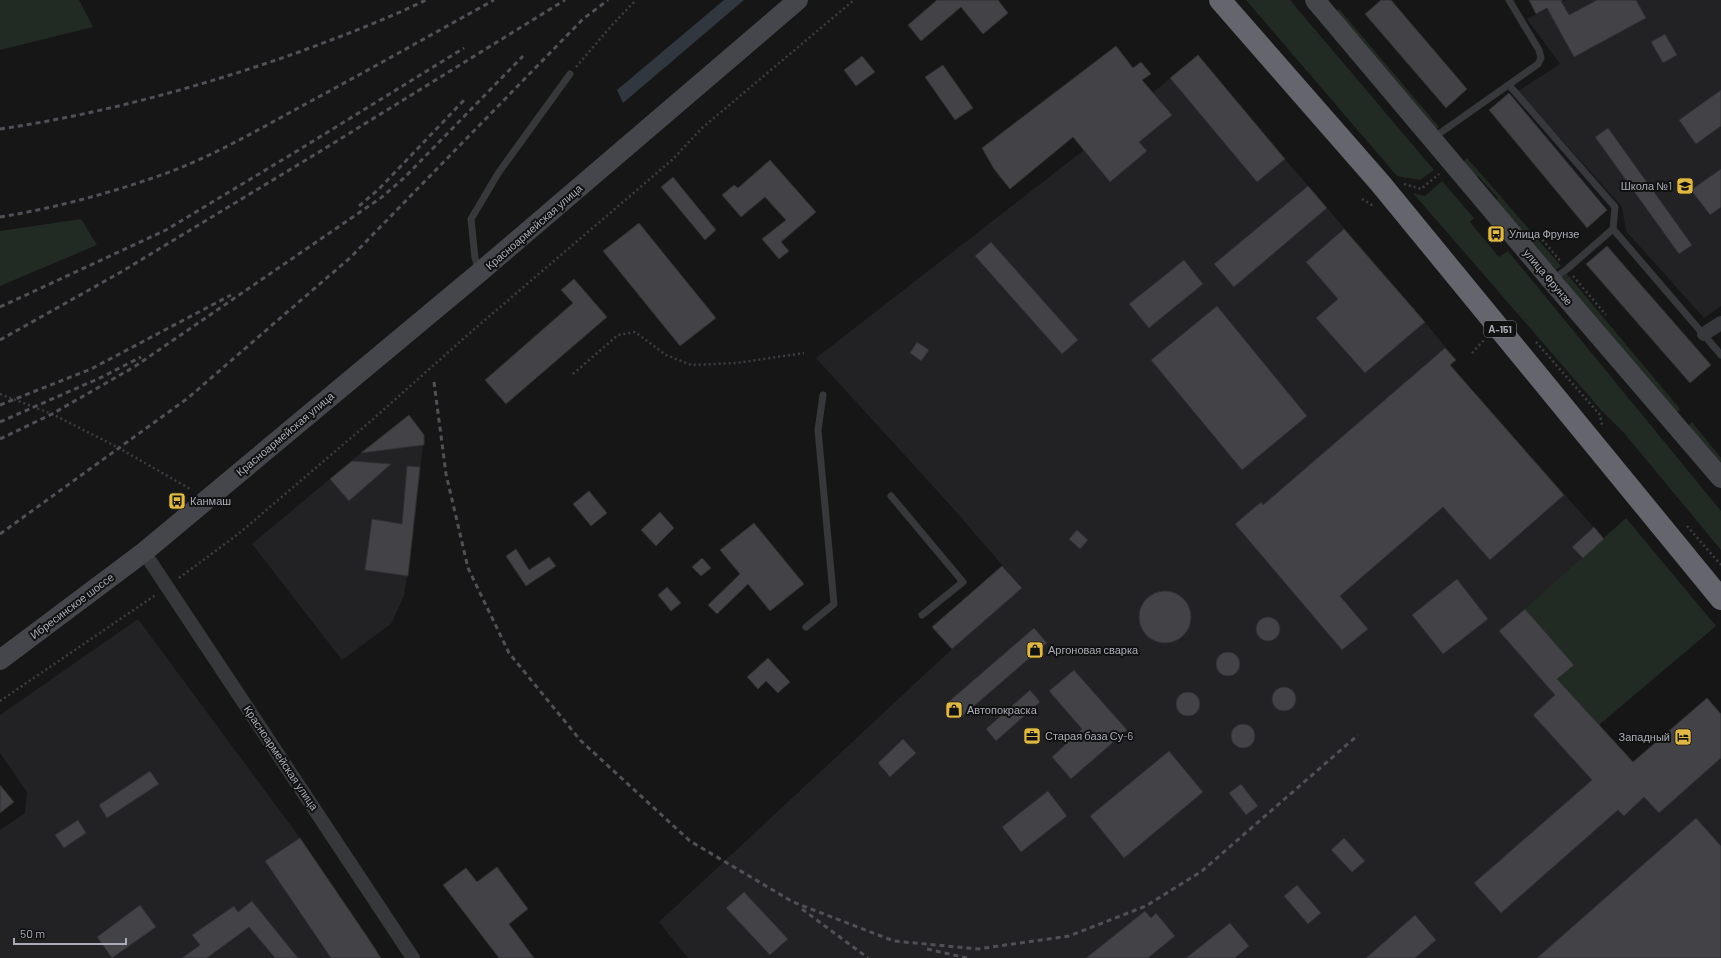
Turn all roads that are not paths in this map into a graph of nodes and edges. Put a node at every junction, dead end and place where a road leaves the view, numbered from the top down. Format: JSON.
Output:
{"nodes":[{"id":1,"x":798,"y":0,"type":"edge"},
{"id":2,"x":1220,"y":0,"type":"edge"},
{"id":3,"x":1509,"y":0,"type":"edge"},
{"id":4,"x":1320,"y":1,"type":"edge"},
{"id":5,"x":570,"y":74,"type":"road end"},
{"id":6,"x":1509,"y":85,"type":"junction"},
{"id":7,"x":1432,"y":140,"type":"junction"},
{"id":8,"x":1613,"y":229,"type":"junction"},
{"id":9,"x":480,"y":272,"type":"junction"},
{"id":10,"x":1551,"y":280,"type":"junction"},
{"id":11,"x":1721,"y":323,"type":"edge"},
{"id":12,"x":1704,"y":334,"type":"junction"},
{"id":13,"x":1721,"y":356,"type":"edge"},
{"id":14,"x":823,"y":395,"type":"dead end"},
{"id":15,"x":1721,"y":478,"type":"edge"},
{"id":16,"x":891,"y":496,"type":"dead end"},
{"id":17,"x":144,"y":552,"type":"junction"},
{"id":18,"x":1721,"y":599,"type":"edge"},
{"id":19,"x":922,"y":615,"type":"dead end"},
{"id":20,"x":806,"y":626,"type":"dead end"},
{"id":21,"x":0,"y":660,"type":"edge"},
{"id":22,"x":413,"y":958,"type":"edge"}],
"edges":[{"from":1,"to":9,"type":"main road","name":"Красноармейская улица"},
{"from":2,"to":18,"type":"highway","number":"А-151"},
{"from":3,"to":6,"type":"lane"},
{"from":4,"to":7,"type":"main road","name":"улица Фрунзе"},
{"from":5,"to":9,"type":"lane"},
{"from":6,"to":7,"type":"lane"},
{"from":6,"to":8,"type":"lane"},
{"from":7,"to":10,"type":"main road","name":"улица Фрунзе"},
{"from":8,"to":10,"type":"lane"},
{"from":8,"to":12,"type":"lane"},
{"from":9,"to":17,"type":"main road","name":"Красноармейская улица"},
{"from":10,"to":15,"type":"main road","name":"улица Фрунзе"},
{"from":11,"to":12,"type":"street"},
{"from":12,"to":13,"type":"lane"},
{"from":14,"to":20,"type":"lane"},
{"from":16,"to":19,"type":"lane"},
{"from":17,"to":21,"type":"main road","name":"Ибресинское шоссе"},
{"from":17,"to":22,"type":"street","name":"Красноармейская улица"}]}
